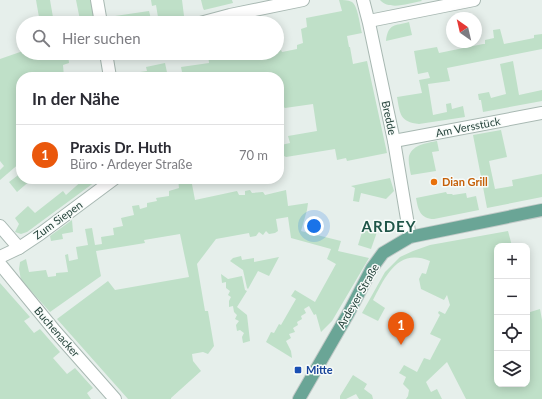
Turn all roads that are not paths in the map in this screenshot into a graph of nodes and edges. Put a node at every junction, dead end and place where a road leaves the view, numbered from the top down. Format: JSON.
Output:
{"nodes":[{"id":1,"x":97,"y":0,"type":"edge"},
{"id":2,"x":303,"y":0,"type":"edge"},
{"id":3,"x":363,"y":0,"type":"edge"},
{"id":4,"x":474,"y":0,"type":"edge"},
{"id":5,"x":100,"y":16,"type":"edge"},
{"id":6,"x":226,"y":16,"type":"edge"},
{"id":7,"x":369,"y":21,"type":"junction"},
{"id":8,"x":107,"y":60,"type":"edge"},
{"id":9,"x":109,"y":72,"type":"edge"},
{"id":10,"x":542,"y":113,"type":"edge"},
{"id":11,"x":394,"y":141,"type":"junction"},
{"id":12,"x":107,"y":184,"type":"edge"},
{"id":13,"x":542,"y":210,"type":"edge"},
{"id":14,"x":0,"y":226,"type":"edge"},
{"id":15,"x":410,"y":237,"type":"junction"},
{"id":16,"x":19,"y":248,"type":"junction"},
{"id":17,"x":0,"y":257,"type":"edge"},
{"id":18,"x":0,"y":264,"type":"edge"},
{"id":19,"x":115,"y":399,"type":"edge"},
{"id":20,"x":299,"y":399,"type":"edge"}],
"edges":[{"from":1,"to":5,"type":"street"},
{"from":2,"to":6,"type":"street"},
{"from":3,"to":7,"type":"street","name":"Bredde"},
{"from":4,"to":7,"type":"street"},
{"from":7,"to":11,"type":"street","name":"Bredde"},
{"from":8,"to":9,"type":"street"},
{"from":10,"to":11,"type":"street","name":"Am Versstück"},
{"from":11,"to":15,"type":"street","name":"Bredde"},
{"from":12,"to":16,"type":"street","name":"Zum Siepen"},
{"from":13,"to":15,"type":"main road","name":"Ardeyer Straße"},
{"from":14,"to":16,"type":"street"},
{"from":15,"to":20,"type":"main road","name":"Ardeyer Straße"},
{"from":16,"to":17,"type":"street","name":"Zum Siepen"},
{"from":18,"to":19,"type":"street","name":"Buchenacker"}]}
